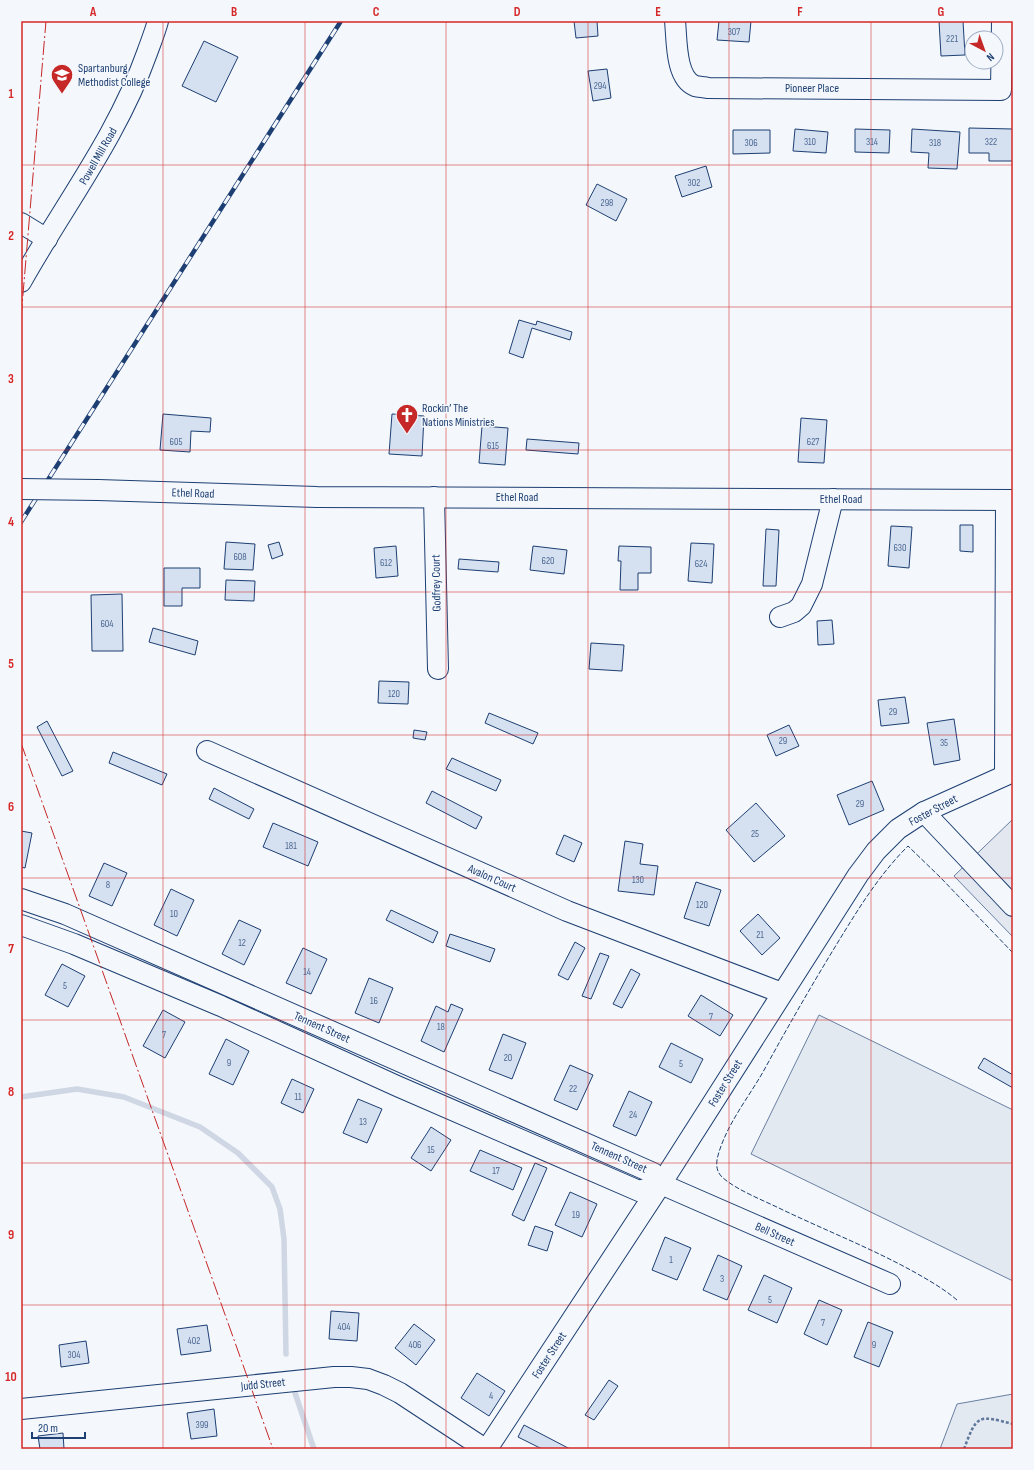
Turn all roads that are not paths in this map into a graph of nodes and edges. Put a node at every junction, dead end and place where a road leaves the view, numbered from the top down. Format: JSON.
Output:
{"nodes":[{"id":1,"x":158,"y":21,"type":"edge"},
{"id":2,"x":675,"y":21,"type":"edge"},
{"id":3,"x":1002,"y":21,"type":"edge"},
{"id":4,"x":1007,"y":91,"type":"edge"},
{"id":5,"x":21,"y":222,"type":"edge"},
{"id":6,"x":47,"y":239,"type":"junction"},
{"id":7,"x":21,"y":282,"type":"edge"},
{"id":8,"x":21,"y":489,"type":"edge"},
{"id":9,"x":434,"y":497,"type":"junction"},
{"id":10,"x":833,"y":499,"type":"junction"},
{"id":11,"x":1010,"y":500,"type":"edge"},
{"id":12,"x":780,"y":617,"type":"dead end"},
{"id":13,"x":438,"y":669,"type":"dead end"},
{"id":14,"x":207,"y":751,"type":"dead end"},
{"id":15,"x":1009,"y":773,"type":"edge"},
{"id":16,"x":924,"y":812,"type":"junction"},
{"id":17,"x":21,"y":899,"type":"edge"},
{"id":18,"x":1013,"y":906,"type":"edge"},
{"id":19,"x":21,"y":925,"type":"edge"},
{"id":20,"x":782,"y":993,"type":"junction"},
{"id":21,"x":661,"y":1184,"type":"junction"},
{"id":22,"x":890,"y":1284,"type":"dead end"},
{"id":23,"x":21,"y":1409,"type":"edge"},
{"id":24,"x":486,"y":1449,"type":"edge"}],
"edges":[{"from":1,"to":6,"type":"street","name":"Powell Mill Road"},
{"from":2,"to":4,"type":"street","name":"Pioneer Place"},
{"from":3,"to":4,"type":"street","name":"Pioneer Place"},
{"from":5,"to":6,"type":"street"},
{"from":6,"to":7,"type":"street","name":"Powell Mill Road"},
{"from":8,"to":9,"type":"street","name":"Ethel Road","bridge":true},
{"from":9,"to":10,"type":"street","name":"Ethel Road"},
{"from":9,"to":13,"type":"street","name":"Godfrey Court"},
{"from":10,"to":11,"type":"street","name":"Ethel Road"},
{"from":10,"to":12,"type":"street"},
{"from":11,"to":15,"type":"street"},
{"from":14,"to":20,"type":"street","name":"Avalon Court"},
{"from":15,"to":16,"type":"street","name":"Foster Street"},
{"from":16,"to":18,"type":"street"},
{"from":16,"to":20,"type":"street","name":"Foster Street"},
{"from":17,"to":21,"type":"street","name":"Tennent Street"},
{"from":19,"to":21,"type":"street","name":"Tennent Street"},
{"from":20,"to":21,"type":"street","name":"Foster Street"},
{"from":21,"to":22,"type":"street","name":"Bell Street"},
{"from":21,"to":24,"type":"street","name":"Foster Street"},
{"from":23,"to":24,"type":"street","name":"Judd Street"}]}
